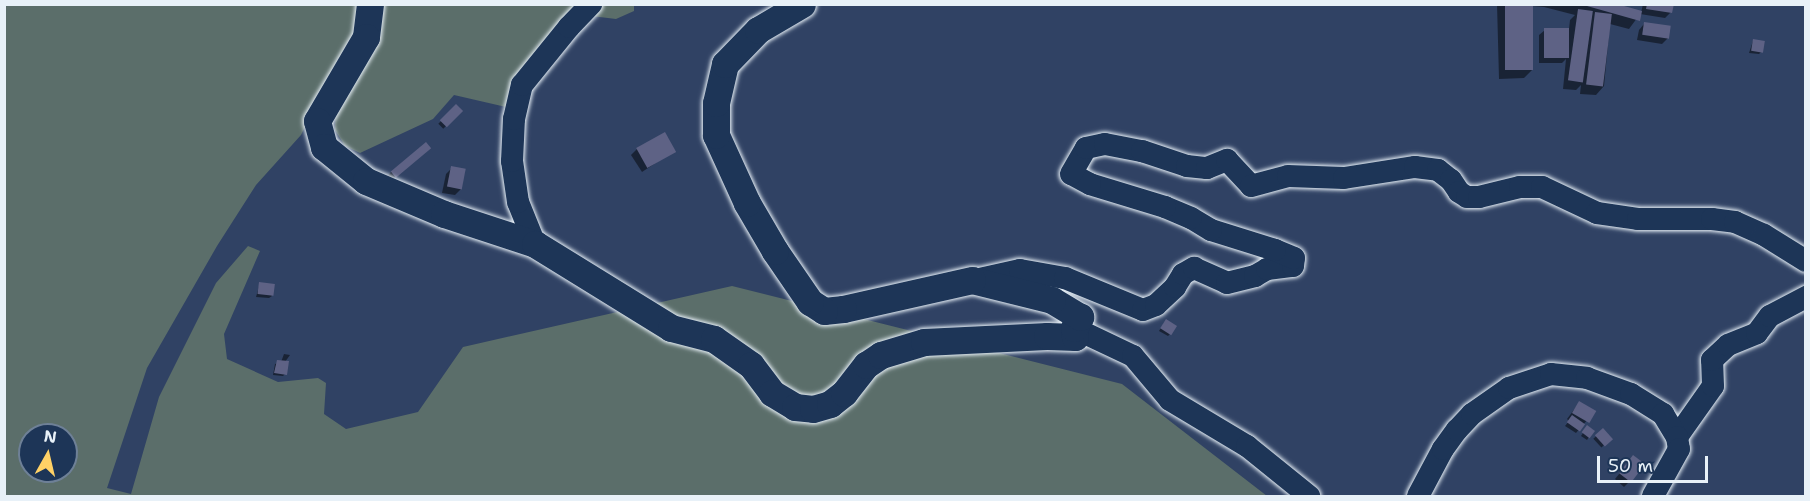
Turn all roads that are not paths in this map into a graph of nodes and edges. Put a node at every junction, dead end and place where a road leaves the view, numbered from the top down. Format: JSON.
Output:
{"nodes":[{"id":1,"x":370,"y":4,"type":"edge"},
{"id":2,"x":591,"y":4,"type":"edge"},
{"id":3,"x":802,"y":4,"type":"edge"},
{"id":4,"x":535,"y":244,"type":"junction"},
{"id":5,"x":1806,"y":261,"type":"edge"},
{"id":6,"x":972,"y":280,"type":"junction"},
{"id":7,"x":1806,"y":297,"type":"edge"},
{"id":8,"x":1074,"y":328,"type":"junction"},
{"id":9,"x":1677,"y":437,"type":"junction"},
{"id":10,"x":1281,"y":473,"type":"junction"},
{"id":11,"x":1309,"y":496,"type":"edge"},
{"id":12,"x":1325,"y":496,"type":"edge"},
{"id":13,"x":1418,"y":496,"type":"edge"},
{"id":14,"x":1653,"y":496,"type":"edge"}],
"edges":[{"from":1,"to":4,"type":"main road"},
{"from":2,"to":4,"type":"street"},
{"from":3,"to":6,"type":"main road"},
{"from":4,"to":8,"type":"main road"},
{"from":5,"to":6,"type":"street"},
{"from":6,"to":8,"type":"main road"},
{"from":7,"to":9,"type":"street"},
{"from":8,"to":10,"type":"street"},
{"from":9,"to":13,"type":"street"},
{"from":9,"to":14,"type":"street"},
{"from":10,"to":11,"type":"street"},
{"from":10,"to":12,"type":"street"}]}
